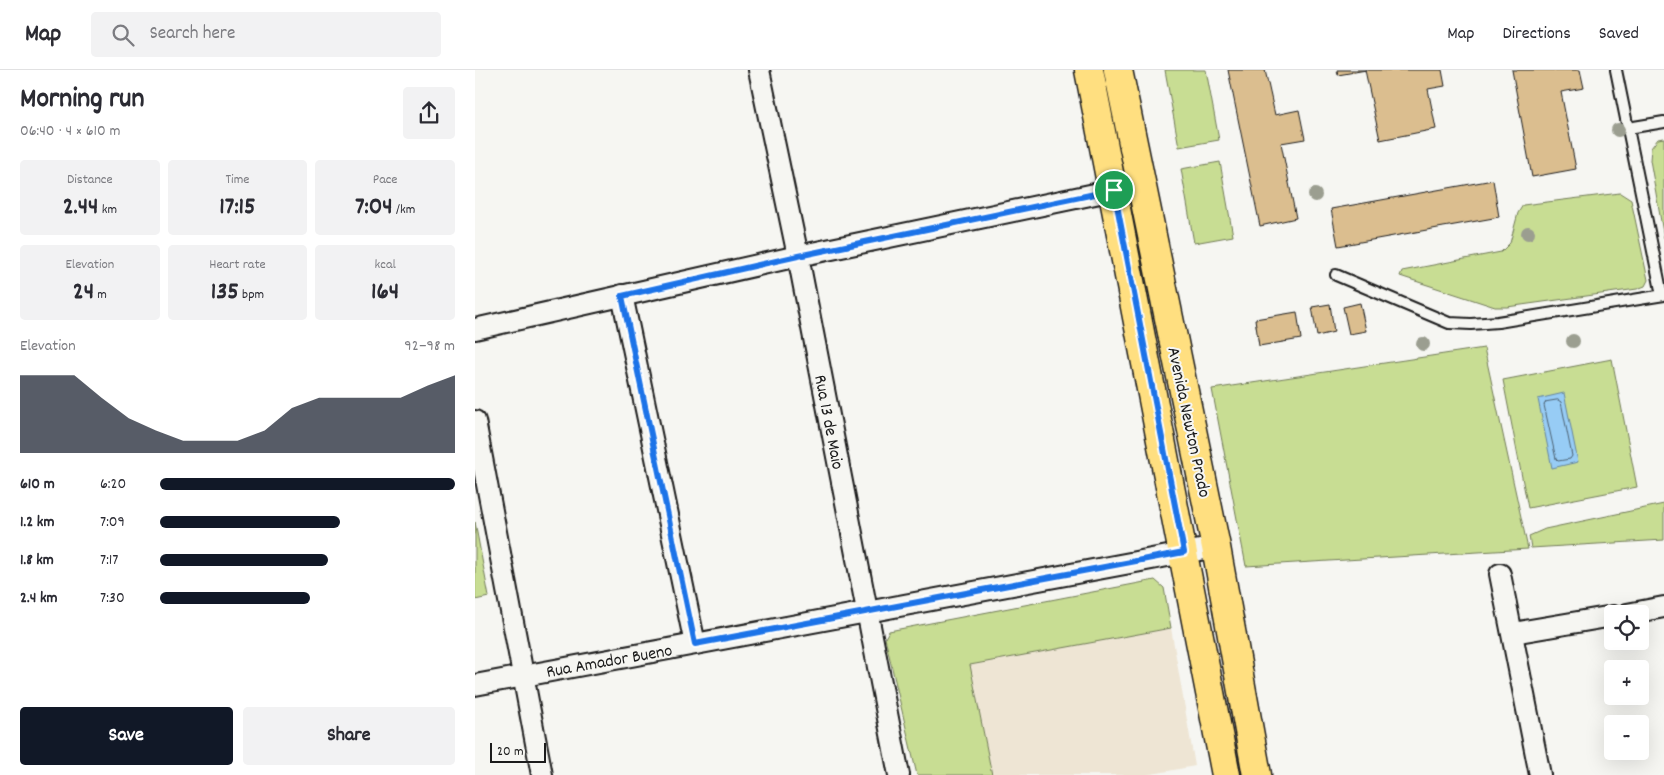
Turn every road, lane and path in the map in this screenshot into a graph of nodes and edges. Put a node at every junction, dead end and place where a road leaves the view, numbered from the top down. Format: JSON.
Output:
{"nodes":[{"id":1,"x":759,"y":70,"type":"edge"},
{"id":2,"x":1089,"y":70,"type":"edge"},
{"id":3,"x":1118,"y":70,"type":"edge"},
{"id":4,"x":1616,"y":70,"type":"edge"},
{"id":5,"x":1664,"y":122,"type":"edge"},
{"id":6,"x":1628,"y":128,"type":"junction"},
{"id":7,"x":1114,"y":190,"type":"junction"},
{"id":8,"x":798,"y":256,"type":"junction"},
{"id":9,"x":1336,"y":275,"type":"dead end"},
{"id":10,"x":1663,"y":295,"type":"edge"},
{"id":11,"x":622,"y":296,"type":"junction"},
{"id":12,"x":475,"y":329,"type":"edge"},
{"id":13,"x":475,"y":421,"type":"edge"},
{"id":14,"x":1216,"y":547,"type":"junction"},
{"id":15,"x":1184,"y":552,"type":"junction"},
{"id":16,"x":1500,"y":574,"type":"dead end"},
{"id":17,"x":1664,"y":607,"type":"edge"},
{"id":18,"x":1649,"y":610,"type":"edge"},
{"id":19,"x":866,"y":611,"type":"junction"},
{"id":20,"x":1604,"y":618,"type":"edge"},
{"id":21,"x":1513,"y":633,"type":"junction"},
{"id":22,"x":695,"y":644,"type":"junction"},
{"id":23,"x":522,"y":676,"type":"junction"},
{"id":24,"x":475,"y":685,"type":"edge"},
{"id":25,"x":542,"y":775,"type":"edge"},
{"id":26,"x":899,"y":775,"type":"edge"},
{"id":27,"x":1226,"y":775,"type":"edge"},
{"id":28,"x":1257,"y":775,"type":"edge"},
{"id":29,"x":1540,"y":775,"type":"edge"}],
"edges":[{"from":1,"to":8,"type":"street","name":"Rua 13 de Maio"},
{"from":2,"to":7,"type":"main road","name":"Avenida Newton Prado"},
{"from":3,"to":14,"type":"main road","name":"Avenida Newton Prado"},
{"from":4,"to":6,"type":"lane"},
{"from":5,"to":6,"type":"lane"},
{"from":6,"to":10,"type":"lane"},
{"from":7,"to":8,"type":"street"},
{"from":7,"to":15,"type":"main road","name":"Avenida Newton Prado"},
{"from":8,"to":11,"type":"street"},
{"from":8,"to":19,"type":"street","name":"Rua 13 de Maio"},
{"from":9,"to":10,"type":"lane"},
{"from":11,"to":12,"type":"street"},
{"from":11,"to":22,"type":"street"},
{"from":13,"to":23,"type":"street"},
{"from":14,"to":15,"type":"street","name":"Rua Amador Bueno"},
{"from":14,"to":28,"type":"main road","name":"Avenida Newton Prado"},
{"from":15,"to":19,"type":"street","name":"Rua Amador Bueno"},
{"from":15,"to":27,"type":"main road","name":"Avenida Newton Prado"},
{"from":16,"to":21,"type":"street"},
{"from":17,"to":18,"type":"street"},
{"from":19,"to":22,"type":"street","name":"Rua Amador Bueno"},
{"from":19,"to":26,"type":"street","name":"Rua 13 de Maio"},
{"from":20,"to":21,"type":"street"},
{"from":21,"to":29,"type":"street"},
{"from":22,"to":23,"type":"street","name":"Rua Amador Bueno"},
{"from":23,"to":24,"type":"street","name":"Rua Amador Bueno"},
{"from":23,"to":25,"type":"street"}]}
